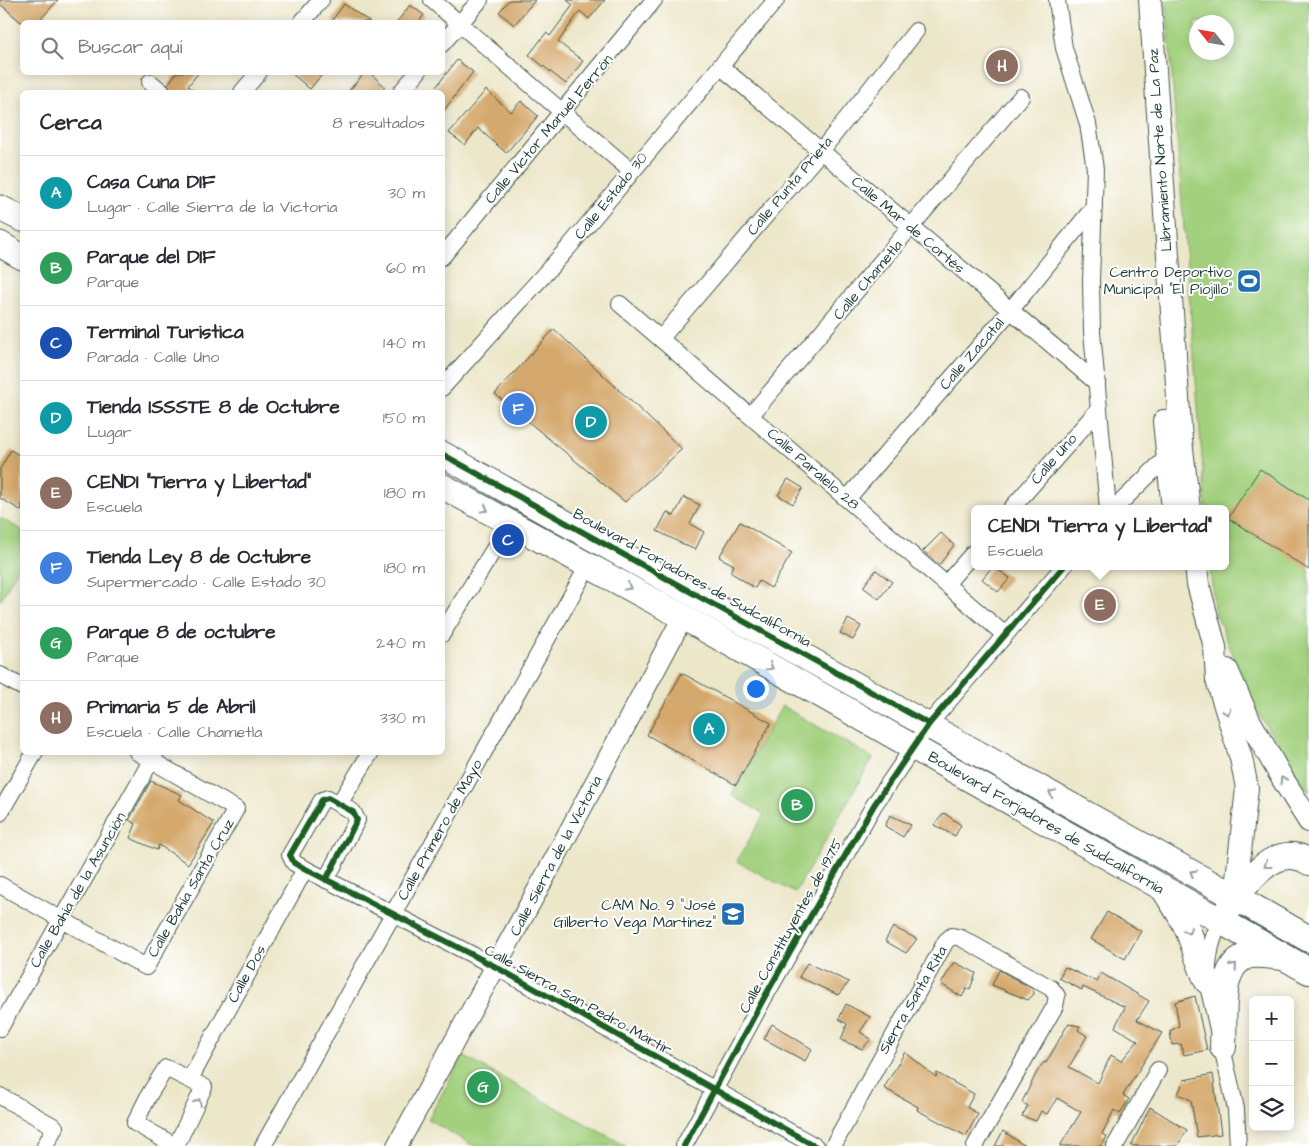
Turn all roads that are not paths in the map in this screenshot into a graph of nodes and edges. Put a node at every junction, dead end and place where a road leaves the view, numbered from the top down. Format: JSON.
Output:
{"nodes":[{"id":1,"x":321,"y":0,"type":"edge"},
{"id":2,"x":432,"y":0,"type":"edge"},
{"id":3,"x":480,"y":0,"type":"edge"},
{"id":4,"x":654,"y":0,"type":"edge"},
{"id":5,"x":776,"y":0,"type":"edge"},
{"id":6,"x":1057,"y":0,"type":"edge"},
{"id":7,"x":1150,"y":0,"type":"edge"},
{"id":8,"x":304,"y":20,"type":"edge"},
{"id":9,"x":460,"y":24,"type":"junction"},
{"id":10,"x":916,"y":31,"type":"dead end"},
{"id":11,"x":445,"y":41,"type":"edge"},
{"id":12,"x":720,"y":66,"type":"junction"},
{"id":13,"x":256,"y":75,"type":"edge"},
{"id":14,"x":415,"y":75,"type":"edge"},
{"id":15,"x":244,"y":90,"type":"edge"},
{"id":16,"x":403,"y":90,"type":"edge"},
{"id":17,"x":1021,"y":97,"type":"dead end"},
{"id":18,"x":564,"y":112,"type":"junction"},
{"id":19,"x":821,"y":151,"type":"junction"},
{"id":20,"x":1161,"y":164,"type":"junction"},
{"id":21,"x":631,"y":171,"type":"junction"},
{"id":22,"x":1094,"y":207,"type":"junction"},
{"id":23,"x":911,"y":229,"type":"junction"},
{"id":24,"x":0,"y":244,"type":"edge"},
{"id":25,"x":445,"y":253,"type":"edge"},
{"id":26,"x":20,"y":256,"type":"edge"},
{"id":27,"x":620,"y":304,"type":"dead end"},
{"id":28,"x":1010,"y":311,"type":"junction"},
{"id":29,"x":661,"y":338,"type":"junction"},
{"id":30,"x":1097,"y":383,"type":"junction"},
{"id":31,"x":445,"y":385,"type":"edge"},
{"id":32,"x":1098,"y":410,"type":"junction"},
{"id":33,"x":751,"y":415,"type":"junction"},
{"id":34,"x":445,"y":456,"type":"edge"},
{"id":35,"x":1166,"y":458,"type":"junction"},
{"id":36,"x":445,"y":488,"type":"edge"},
{"id":37,"x":847,"y":499,"type":"junction"},
{"id":38,"x":1015,"y":505,"type":"edge"},
{"id":39,"x":1108,"y":505,"type":"edge"},
{"id":40,"x":1118,"y":505,"type":"edge"},
{"id":41,"x":1172,"y":505,"type":"edge"},
{"id":42,"x":1189,"y":505,"type":"edge"},
{"id":43,"x":510,"y":523,"type":"junction"},
{"id":44,"x":971,"y":556,"type":"edge"},
{"id":45,"x":588,"y":566,"type":"junction"},
{"id":46,"x":1061,"y":570,"type":"edge"},
{"id":47,"x":1183,"y":570,"type":"edge"},
{"id":48,"x":1197,"y":570,"type":"edge"},
{"id":49,"x":946,"y":584,"type":"junction"},
{"id":50,"x":1203,"y":607,"type":"junction"},
{"id":51,"x":683,"y":618,"type":"junction"},
{"id":52,"x":445,"y":629,"type":"edge"},
{"id":53,"x":1005,"y":635,"type":"junction"},
{"id":54,"x":1215,"y":648,"type":"junction"},
{"id":55,"x":0,"y":675,"type":"edge"},
{"id":56,"x":20,"y":687,"type":"edge"},
{"id":57,"x":929,"y":724,"type":"junction"},
{"id":58,"x":912,"y":746,"type":"junction"},
{"id":59,"x":33,"y":755,"type":"edge"},
{"id":60,"x":369,"y":755,"type":"edge"},
{"id":61,"x":154,"y":757,"type":"edge"},
{"id":62,"x":339,"y":804,"type":"junction"},
{"id":63,"x":0,"y":814,"type":"edge"},
{"id":64,"x":1309,"y":821,"type":"edge"},
{"id":65,"x":1309,"y":862,"type":"edge"},
{"id":66,"x":305,"y":869,"type":"junction"},
{"id":67,"x":326,"y":880,"type":"junction"},
{"id":68,"x":0,"y":885,"type":"edge"},
{"id":69,"x":1163,"y":889,"type":"junction"},
{"id":70,"x":1235,"y":897,"type":"junction"},
{"id":71,"x":393,"y":913,"type":"junction"},
{"id":72,"x":61,"y":919,"type":"junction"},
{"id":73,"x":1221,"y":921,"type":"junction"},
{"id":74,"x":1309,"y":939,"type":"edge"},
{"id":75,"x":1282,"y":957,"type":"junction"},
{"id":76,"x":496,"y":967,"type":"junction"},
{"id":77,"x":1309,"y":971,"type":"edge"},
{"id":78,"x":1207,"y":981,"type":"junction"},
{"id":79,"x":0,"y":1028,"type":"edge"},
{"id":80,"x":1224,"y":1047,"type":"junction"},
{"id":81,"x":1158,"y":1070,"type":"dead end"},
{"id":82,"x":190,"y":1079,"type":"junction"},
{"id":83,"x":715,"y":1091,"type":"junction"},
{"id":84,"x":0,"y":1096,"type":"edge"},
{"id":85,"x":157,"y":1142,"type":"edge"},
{"id":86,"x":45,"y":1146,"type":"edge"},
{"id":87,"x":176,"y":1146,"type":"edge"},
{"id":88,"x":262,"y":1146,"type":"edge"},
{"id":89,"x":397,"y":1146,"type":"edge"},
{"id":90,"x":684,"y":1146,"type":"edge"},
{"id":91,"x":816,"y":1146,"type":"edge"},
{"id":92,"x":833,"y":1146,"type":"edge"},
{"id":93,"x":975,"y":1146,"type":"edge"},
{"id":94,"x":1115,"y":1146,"type":"edge"},
{"id":95,"x":1238,"y":1146,"type":"edge"}],
"edges":[{"from":1,"to":8,"type":"street"},
{"from":2,"to":9,"type":"street"},
{"from":3,"to":9,"type":"street"},
{"from":4,"to":18,"type":"street","name":"Calle Víctor Manuel Ferrón"},
{"from":5,"to":12,"type":"street","name":"Calle Estado 30"},
{"from":6,"to":22,"type":"street"},
{"from":7,"to":20,"type":"main road","name":"Libramiento Norte de La Paz"},
{"from":9,"to":11,"type":"street"},
{"from":9,"to":18,"type":"street"},
{"from":10,"to":19,"type":"street","name":"Calle Punta Prieta"},
{"from":12,"to":19,"type":"street","name":"Calle Mar de Cortés"},
{"from":12,"to":21,"type":"street","name":"Calle Estado 30"},
{"from":13,"to":15,"type":"street"},
{"from":14,"to":16,"type":"street"},
{"from":17,"to":23,"type":"street","name":"Calle Chametla"},
{"from":18,"to":21,"type":"street"},
{"from":18,"to":25,"type":"street","name":"Calle Víctor Manuel Ferrón"},
{"from":19,"to":23,"type":"street","name":"Calle Mar de Cortés"},
{"from":19,"to":29,"type":"street","name":"Calle Punta Prieta"},
{"from":20,"to":35,"type":"main road"},
{"from":20,"to":42,"type":"main road","name":"Libramiento Norte de La Paz"},
{"from":21,"to":31,"type":"street","name":"Calle Estado 30"},
{"from":22,"to":28,"type":"street","name":"Calle Zacatal"},
{"from":22,"to":30,"type":"street"},
{"from":23,"to":28,"type":"street","name":"Calle Mar de Cortés"},
{"from":23,"to":33,"type":"street","name":"Calle Chametla"},
{"from":24,"to":26,"type":"main road"},
{"from":27,"to":29,"type":"street","name":"Calle Paralelo 28"},
{"from":28,"to":30,"type":"street","name":"Calle Mar de Cortés"},
{"from":28,"to":37,"type":"street","name":"Calle Zacatal"},
{"from":29,"to":33,"type":"street","name":"Calle Paralelo 28"},
{"from":30,"to":32,"type":"street"},
{"from":32,"to":38,"type":"street","name":"Calle Uno"},
{"from":32,"to":39,"type":"street"},
{"from":33,"to":37,"type":"street","name":"Calle Paralelo 28"},
{"from":34,"to":57,"type":"main road","name":"Boulevard Forjadores de Sudcalifornia"},
{"from":35,"to":40,"type":"street"},
{"from":35,"to":41,"type":"main road"},
{"from":36,"to":43,"type":"main road","name":"Boulevard Forjadores de Sudcalifornia","one_way":true},
{"from":37,"to":49,"type":"street","name":"Calle Paralelo 28"},
{"from":43,"to":45,"type":"main road","name":"Boulevard Forjadores de Sudcalifornia"},
{"from":43,"to":52,"type":"street"},
{"from":44,"to":49,"type":"street"},
{"from":45,"to":51,"type":"main road","name":"Boulevard Forjadores de Sudcalifornia","one_way":true},
{"from":45,"to":71,"type":"street","name":"Calle Primero de Mayo"},
{"from":46,"to":53,"type":"street"},
{"from":47,"to":50,"type":"main road"},
{"from":48,"to":50,"type":"main road"},
{"from":49,"to":53,"type":"street","name":"Calle Paralelo 28"},
{"from":50,"to":54,"type":"main road"},
{"from":51,"to":58,"type":"main road","name":"Boulevard Forjadores de Sudcalifornia","one_way":true},
{"from":51,"to":76,"type":"street","name":"Calle Sierra de la Victoria"},
{"from":53,"to":57,"type":"street"},
{"from":64,"to":54,"type":"main road","one_way":true},
{"from":54,"to":70,"type":"main road","one_way":true},
{"from":55,"to":56,"type":"street"},
{"from":57,"to":58,"type":"street","name":"Calle Constituyentes de 1975"},
{"from":70,"to":57,"type":"main road","name":"Boulevard Forjadores de Sudcalifornia","one_way":true},
{"from":58,"to":69,"type":"main road","name":"Boulevard Forjadores de Sudcalifornia"},
{"from":58,"to":83,"type":"street","name":"Calle Constituyentes de 1975"},
{"from":59,"to":63,"type":"street"},
{"from":60,"to":62,"type":"street"},
{"from":61,"to":72,"type":"street","name":"Calle Bahía de la Asunción"},
{"from":61,"to":72,"type":"street","name":"Calle Bahía Santa Cruz"},
{"from":62,"to":66,"type":"street","name":"Calle Sierra San Pedro Mártir"},
{"from":62,"to":67,"type":"street"},
{"from":65,"to":70,"type":"highway","one_way":true},
{"from":66,"to":67,"type":"street","name":"Calle Sierra San Pedro Mártir"},
{"from":66,"to":82,"type":"street","name":"Calle Dos"},
{"from":67,"to":71,"type":"street","name":"Calle Sierra San Pedro Mártir"},
{"from":68,"to":72,"type":"street"},
{"from":69,"to":73,"type":"main road","name":"Boulevard Forjadores de Sudcalifornia"},
{"from":69,"to":78,"type":"main road","one_way":true},
{"from":70,"to":73,"type":"highway"},
{"from":70,"to":74,"type":"highway","name":"Boulevard Forjadores de Sudcalifornia"},
{"from":71,"to":76,"type":"street","name":"Calle Sierra San Pedro Mártir"},
{"from":71,"to":88,"type":"street","name":"Calle Primero de Mayo"},
{"from":72,"to":79,"type":"street","name":"Calle Bahía de la Asunción"},
{"from":73,"to":75,"type":"highway","name":"Boulevard Forjadores de Sudcalifornia"},
{"from":73,"to":78,"type":"street"},
{"from":75,"to":77,"type":"highway","name":"Boulevard Forjadores de Sudcalifornia"},
{"from":80,"to":75,"type":"highway","one_way":true},
{"from":76,"to":83,"type":"street","name":"Calle Sierra San Pedro Mártir"},
{"from":76,"to":89,"type":"street","name":"Calle Sierra de la Victoria"},
{"from":78,"to":80,"type":"street"},
{"from":80,"to":95,"type":"street"},
{"from":81,"to":94,"type":"street"},
{"from":82,"to":85,"type":"street"},
{"from":87,"to":82,"type":"street","one_way":true},
{"from":83,"to":90,"type":"street","name":"Calle Constituyentes de 1975"},
{"from":83,"to":91,"type":"street","name":"Calle Sierra San Pedro Mártir"},
{"from":84,"to":86,"type":"street"},
{"from":85,"to":87,"type":"street"},
{"from":92,"to":93,"type":"street","name":"Sierra Santa Rita"}]}
